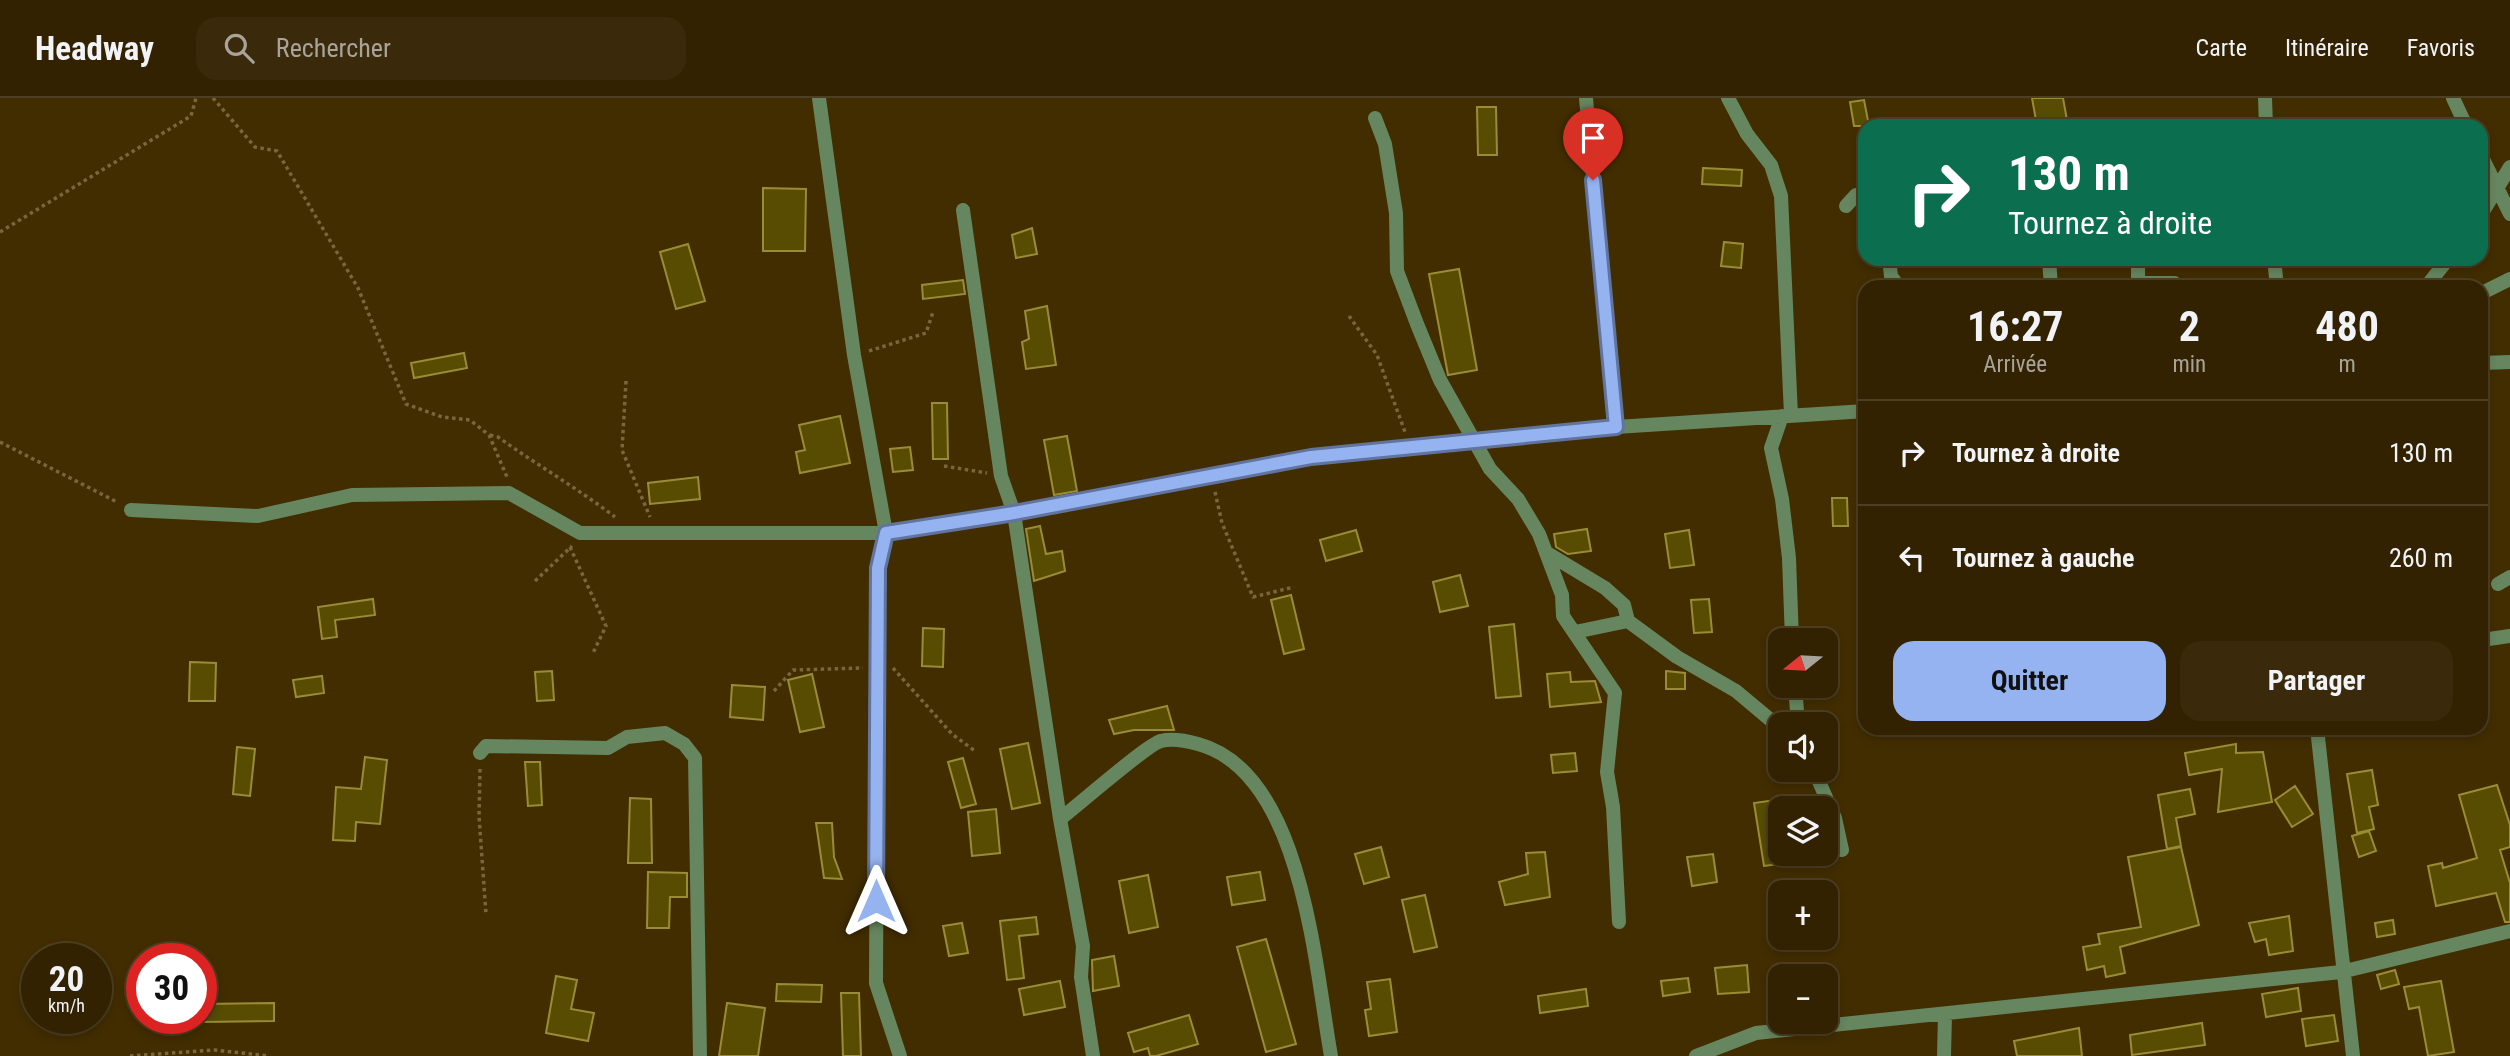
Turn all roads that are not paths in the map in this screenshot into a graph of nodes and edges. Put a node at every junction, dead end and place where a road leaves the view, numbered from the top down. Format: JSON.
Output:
{"nodes":[{"id":1,"x":819,"y":98,"type":"edge"},
{"id":2,"x":1586,"y":98,"type":"edge"},
{"id":3,"x":1728,"y":98,"type":"edge"},
{"id":4,"x":2265,"y":98,"type":"edge"},
{"id":5,"x":2453,"y":98,"type":"edge"},
{"id":6,"x":1375,"y":117,"type":"dead end"},
{"id":7,"x":2266,"y":119,"type":"edge"},
{"id":8,"x":2463,"y":119,"type":"edge"},
{"id":9,"x":2510,"y":167,"type":"edge"},
{"id":10,"x":2488,"y":169,"type":"edge"},
{"id":11,"x":2498,"y":190,"type":"junction"},
{"id":12,"x":1858,"y":195,"type":"edge"},
{"id":13,"x":2488,"y":204,"type":"edge"},
{"id":14,"x":1846,"y":206,"type":"dead end"},
{"id":15,"x":963,"y":210,"type":"dead end"},
{"id":16,"x":2510,"y":214,"type":"edge"},
{"id":17,"x":2442,"y":266,"type":"edge"},
{"id":18,"x":2510,"y":279,"type":"edge"},
{"id":19,"x":2432,"y":280,"type":"edge"},
{"id":20,"x":2488,"y":290,"type":"edge"},
{"id":21,"x":2510,"y":362,"type":"edge"},
{"id":22,"x":2488,"y":363,"type":"edge"},
{"id":23,"x":1858,"y":411,"type":"edge"},
{"id":24,"x":1786,"y":415,"type":"junction"},
{"id":25,"x":1616,"y":427,"type":"junction"},
{"id":26,"x":1474,"y":441,"type":"junction"},
{"id":27,"x":131,"y":510,"type":"road end"},
{"id":28,"x":1014,"y":513,"type":"junction"},
{"id":29,"x":886,"y":533,"type":"junction"},
{"id":30,"x":1547,"y":553,"type":"junction"},
{"id":31,"x":1581,"y":571,"type":"junction"},
{"id":32,"x":1562,"y":595,"type":"junction"},
{"id":33,"x":1628,"y":621,"type":"junction"},
{"id":34,"x":1792,"y":628,"type":"edge"},
{"id":35,"x":1575,"y":632,"type":"junction"},
{"id":36,"x":2510,"y":636,"type":"edge"},
{"id":37,"x":2488,"y":639,"type":"edge"},
{"id":38,"x":1768,"y":718,"type":"edge"},
{"id":39,"x":2318,"y":735,"type":"edge"},
{"id":40,"x":480,"y":753,"type":"road end"},
{"id":41,"x":1819,"y":782,"type":"edge"},
{"id":42,"x":1060,"y":819,"type":"junction"},
{"id":43,"x":1842,"y":850,"type":"dead end"},
{"id":44,"x":1619,"y":922,"type":"dead end"},
{"id":45,"x":2510,"y":932,"type":"edge"},
{"id":46,"x":2341,"y":972,"type":"junction"},
{"id":47,"x":1945,"y":1015,"type":"junction"},
{"id":48,"x":700,"y":1056,"type":"edge"},
{"id":49,"x":900,"y":1056,"type":"edge"},
{"id":50,"x":1093,"y":1056,"type":"edge"},
{"id":51,"x":1331,"y":1056,"type":"edge"},
{"id":52,"x":1696,"y":1056,"type":"edge"},
{"id":53,"x":1944,"y":1056,"type":"edge"},
{"id":54,"x":2353,"y":1056,"type":"edge"}],
"edges":[{"from":1,"to":29,"type":"street"},
{"from":2,"to":25,"type":"street"},
{"from":3,"to":24,"type":"street"},
{"from":4,"to":7,"type":"street"},
{"from":5,"to":8,"type":"street"},
{"from":6,"to":26,"type":"street"},
{"from":9,"to":11,"type":"street"},
{"from":10,"to":11,"type":"street"},
{"from":11,"to":13,"type":"street"},
{"from":11,"to":16,"type":"street"},
{"from":12,"to":14,"type":"street"},
{"from":15,"to":28,"type":"street"},
{"from":17,"to":19,"type":"street"},
{"from":18,"to":20,"type":"street"},
{"from":21,"to":22,"type":"street"},
{"from":23,"to":24,"type":"street"},
{"from":24,"to":25,"type":"street"},
{"from":24,"to":34,"type":"street"},
{"from":25,"to":26,"type":"street"},
{"from":26,"to":28,"type":"street"},
{"from":26,"to":30,"type":"street"},
{"from":27,"to":29,"type":"street"},
{"from":28,"to":29,"type":"street"},
{"from":28,"to":42,"type":"street"},
{"from":29,"to":49,"type":"street"},
{"from":30,"to":31,"type":"street"},
{"from":30,"to":32,"type":"street"},
{"from":31,"to":32,"type":"street"},
{"from":31,"to":33,"type":"street"},
{"from":32,"to":35,"type":"street"},
{"from":33,"to":35,"type":"street"},
{"from":33,"to":38,"type":"street"},
{"from":35,"to":44,"type":"street"},
{"from":36,"to":37,"type":"street"},
{"from":39,"to":46,"type":"street"},
{"from":40,"to":48,"type":"street"},
{"from":41,"to":43,"type":"street"},
{"from":42,"to":50,"type":"street"},
{"from":42,"to":51,"type":"street"},
{"from":45,"to":46,"type":"street"},
{"from":46,"to":47,"type":"street"},
{"from":46,"to":54,"type":"street"},
{"from":47,"to":52,"type":"street"},
{"from":47,"to":53,"type":"street"}]}
